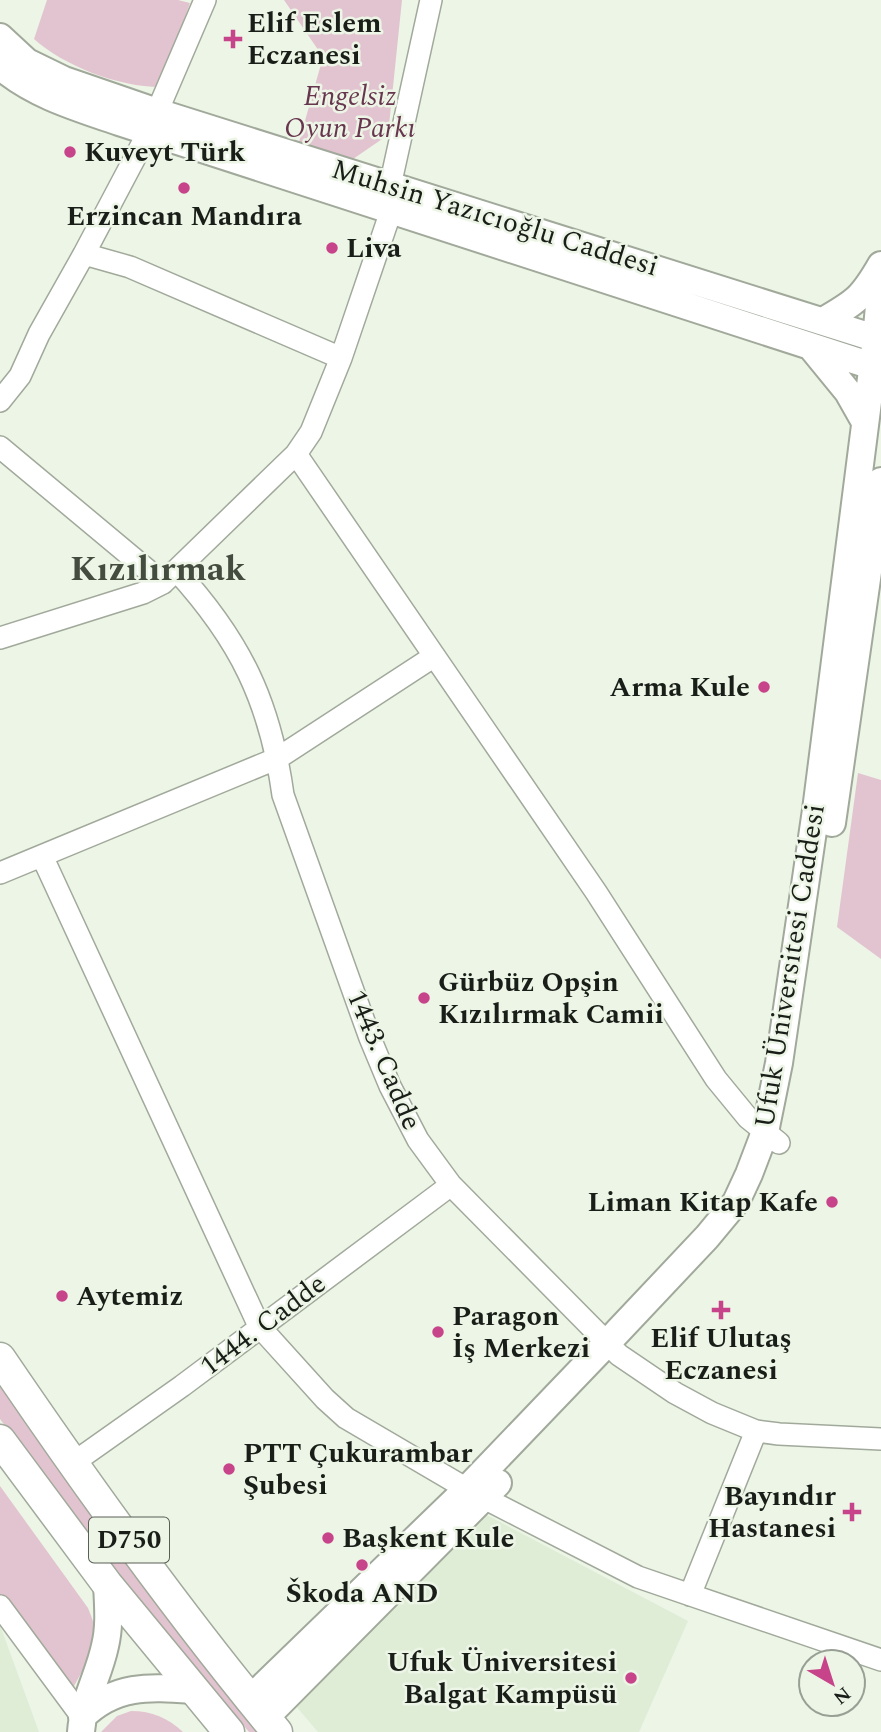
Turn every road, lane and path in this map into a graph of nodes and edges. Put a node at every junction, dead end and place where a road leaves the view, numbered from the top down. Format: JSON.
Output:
{"nodes":[{"id":1,"x":205,"y":0,"type":"edge"},
{"id":2,"x":431,"y":0,"type":"edge"},
{"id":3,"x":0,"y":37,"type":"edge"},
{"id":4,"x":0,"y":66,"type":"edge"},
{"id":5,"x":153,"y":122,"type":"junction"},
{"id":6,"x":391,"y":198,"type":"junction"},
{"id":7,"x":85,"y":254,"type":"junction"},
{"id":8,"x":881,"y":265,"type":"edge"},
{"id":9,"x":881,"y":284,"type":"edge"},
{"id":10,"x":823,"y":321,"type":"junction"},
{"id":11,"x":879,"y":340,"type":"edge"},
{"id":12,"x":810,"y":346,"type":"junction"},
{"id":13,"x":341,"y":358,"type":"junction"},
{"id":14,"x":877,"y":368,"type":"edge"},
{"id":15,"x":0,"y":401,"type":"edge"},
{"id":16,"x":865,"y":422,"type":"junction"},
{"id":17,"x":0,"y":447,"type":"edge"},
{"id":18,"x":296,"y":454,"type":"junction"},
{"id":19,"x":881,"y":481,"type":"edge"},
{"id":20,"x":169,"y":577,"type":"junction"},
{"id":21,"x":864,"y":590,"type":"edge"},
{"id":22,"x":0,"y":638,"type":"edge"},
{"id":23,"x":433,"y":657,"type":"junction"},
{"id":24,"x":278,"y":758,"type":"junction"},
{"id":25,"x":43,"y":856,"type":"junction"},
{"id":26,"x":0,"y":873,"type":"edge"},
{"id":27,"x":772,"y":1137,"type":"junction"},
{"id":28,"x":451,"y":1185,"type":"junction"},
{"id":29,"x":259,"y":1326,"type":"junction"},
{"id":30,"x":613,"y":1349,"type":"junction"},
{"id":31,"x":0,"y":1358,"type":"edge"},
{"id":32,"x":756,"y":1430,"type":"junction"},
{"id":33,"x":881,"y":1439,"type":"edge"},
{"id":34,"x":0,"y":1440,"type":"edge"},
{"id":35,"x":74,"y":1463,"type":"junction"},
{"id":36,"x":475,"y":1493,"type":"junction"},
{"id":37,"x":107,"y":1584,"type":"junction"},
{"id":38,"x":690,"y":1595,"type":"junction"},
{"id":39,"x":0,"y":1606,"type":"edge"},
{"id":40,"x":881,"y":1660,"type":"edge"},
{"id":41,"x":193,"y":1690,"type":"junction"},
{"id":42,"x":264,"y":1717,"type":"edge"},
{"id":43,"x":82,"y":1725,"type":"edge"},
{"id":44,"x":229,"y":1732,"type":"edge"}],
"edges":[{"from":1,"to":5,"type":"street"},
{"from":2,"to":6,"type":"street"},
{"from":3,"to":5,"type":"main road","name":"Muhsin Yazıcıoğlu Caddesi"},
{"from":4,"to":5,"type":"main road","name":"Muhsin Yazıcıoğlu Caddesi"},
{"from":5,"to":6,"type":"main road","name":"Muhsin Yazıcıoğlu Caddesi"},
{"from":5,"to":7,"type":"street"},
{"from":6,"to":10,"type":"main road","name":"Muhsin Yazıcıoğlu Caddesi"},
{"from":6,"to":12,"type":"main road","name":"Muhsin Yazıcıoğlu Caddesi"},
{"from":6,"to":13,"type":"street"},
{"from":7,"to":13,"type":"street"},
{"from":7,"to":15,"type":"street"},
{"from":8,"to":10,"type":"main road"},
{"from":9,"to":11,"type":"main road","name":"Ufuk Üniversitesi Caddesi"},
{"from":10,"to":11,"type":"main road","name":"Muhsin Yazıcıoğlu Caddesi"},
{"from":11,"to":14,"type":"main road","name":"Ufuk Üniversitesi Caddesi"},
{"from":12,"to":14,"type":"main road","name":"Muhsin Yazıcıoğlu Caddesi"},
{"from":12,"to":16,"type":"main road"},
{"from":13,"to":18,"type":"street"},
{"from":14,"to":16,"type":"main road","name":"Ufuk Üniversitesi Caddesi"},
{"from":16,"to":21,"type":"main road","name":"Ufuk Üniversitesi Caddesi"},
{"from":17,"to":20,"type":"street","name":"1443. Cadde"},
{"from":18,"to":20,"type":"street"},
{"from":18,"to":23,"type":"street"},
{"from":19,"to":21,"type":"main road","name":"Ufuk Üniversitesi Caddesi"},
{"from":20,"to":22,"type":"street"},
{"from":20,"to":24,"type":"street","name":"1443. Cadde"},
{"from":21,"to":27,"type":"main road","name":"Ufuk Üniversitesi Caddesi"},
{"from":23,"to":24,"type":"street"},
{"from":23,"to":27,"type":"street"},
{"from":24,"to":25,"type":"street"},
{"from":24,"to":28,"type":"street","name":"1443. Cadde"},
{"from":25,"to":26,"type":"street"},
{"from":25,"to":29,"type":"street"},
{"from":27,"to":30,"type":"main road","name":"Ufuk Üniversitesi Caddesi"},
{"from":28,"to":29,"type":"street","name":"1444. Cadde"},
{"from":28,"to":30,"type":"street","name":"1443. Cadde"},
{"from":29,"to":35,"type":"street","name":"1444. Cadde"},
{"from":29,"to":36,"type":"street"},
{"from":30,"to":32,"type":"street","name":"1443. Cadde"},
{"from":30,"to":36,"type":"main road","name":"Ufuk Üniversitesi Caddesi"},
{"from":31,"to":35,"type":"highway","number":"D750"},
{"from":32,"to":33,"type":"street","name":"1443. Cadde"},
{"from":32,"to":38,"type":"street"},
{"from":34,"to":37,"type":"highway"},
{"from":35,"to":42,"type":"highway","number":"D750"},
{"from":36,"to":38,"type":"street"},
{"from":36,"to":42,"type":"main road","name":"Ufuk Üniversitesi Caddesi"},
{"from":37,"to":41,"type":"highway"},
{"from":37,"to":43,"type":"main road"},
{"from":38,"to":40,"type":"street"},
{"from":39,"to":43,"type":"street"},
{"from":41,"to":43,"type":"main road"},
{"from":41,"to":44,"type":"highway"}]}
